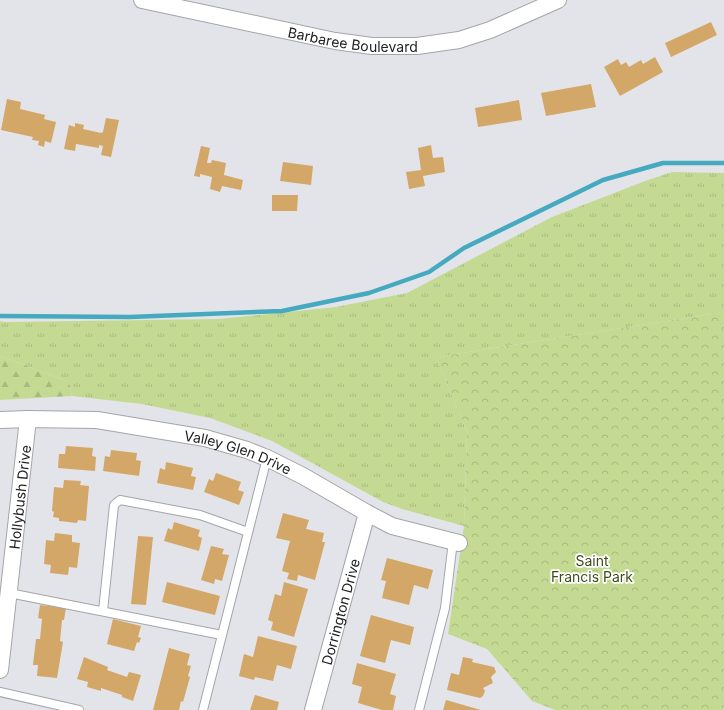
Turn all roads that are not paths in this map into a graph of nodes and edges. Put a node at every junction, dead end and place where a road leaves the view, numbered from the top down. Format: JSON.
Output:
{"nodes":[{"id":1,"x":142,"y":0,"type":"edge"},
{"id":2,"x":558,"y":0,"type":"edge"},
{"id":3,"x":28,"y":419,"type":"junction"},
{"id":4,"x":0,"y":420,"type":"edge"},
{"id":5,"x":267,"y":458,"type":"junction"},
{"id":6,"x":367,"y":513,"type":"junction"},
{"id":7,"x":248,"y":532,"type":"junction"},
{"id":8,"x":456,"y":542,"type":"joint"},
{"id":9,"x":8,"y":593,"type":"junction"},
{"id":10,"x":103,"y":611,"type":"junction"},
{"id":11,"x":3,"y":612,"type":"edge"},
{"id":12,"x":222,"y":635,"type":"junction"},
{"id":13,"x":0,"y":670,"type":"edge"},
{"id":14,"x":0,"y":692,"type":"edge"},
{"id":15,"x":79,"y":710,"type":"edge"},
{"id":16,"x":203,"y":710,"type":"edge"},
{"id":17,"x":313,"y":710,"type":"edge"},
{"id":18,"x":419,"y":710,"type":"edge"}],
"edges":[{"from":1,"to":2,"type":"street","name":"Barbaree Boulevard"},
{"from":3,"to":4,"type":"street","name":"Valley Glen Drive"},
{"from":3,"to":5,"type":"street","name":"Valley Glen Drive"},
{"from":3,"to":9,"type":"street","name":"Hollybush Drive"},
{"from":5,"to":6,"type":"street","name":"Valley Glen Drive"},
{"from":5,"to":7,"type":"lane"},
{"from":6,"to":8,"type":"street","name":"Valley Glen Drive"},
{"from":6,"to":17,"type":"street","name":"Dorrington Drive"},
{"from":7,"to":10,"type":"lane"},
{"from":7,"to":12,"type":"lane"},
{"from":8,"to":18,"type":"lane"},
{"from":9,"to":10,"type":"lane"},
{"from":9,"to":11,"type":"street","name":"Hollybush Drive"},
{"from":10,"to":12,"type":"lane"},
{"from":11,"to":13,"type":"street","name":"Hollybush Drive"},
{"from":12,"to":16,"type":"lane"},
{"from":14,"to":15,"type":"lane"}]}
